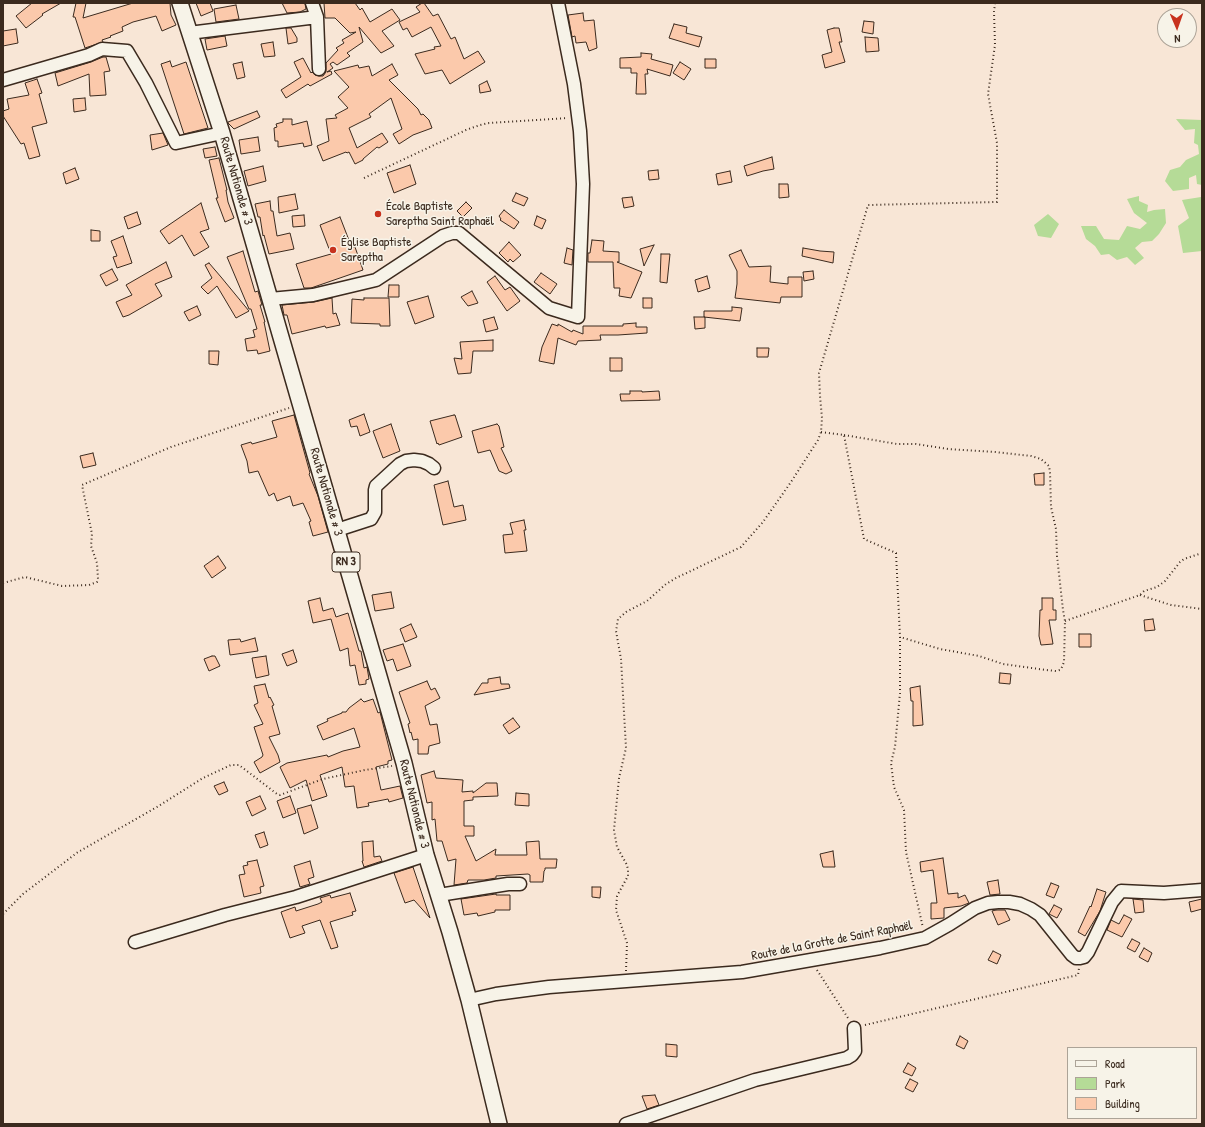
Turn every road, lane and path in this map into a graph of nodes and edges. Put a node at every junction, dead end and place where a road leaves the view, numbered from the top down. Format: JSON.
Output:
{"nodes":[{"id":1,"x":180,"y":3,"type":"edge"},
{"id":2,"x":312,"y":3,"type":"edge"},
{"id":3,"x":558,"y":3,"type":"edge"},
{"id":4,"x":995,"y":3,"type":"edge"},
{"id":5,"x":317,"y":17,"type":"junction"},
{"id":6,"x":189,"y":33,"type":"junction"},
{"id":7,"x":319,"y":68,"type":"dead end"},
{"id":8,"x":3,"y":80,"type":"edge"},
{"id":9,"x":579,"y":117,"type":"junction"},
{"id":10,"x":222,"y":133,"type":"junction"},
{"id":11,"x":364,"y":178,"type":"dead end"},
{"id":12,"x":270,"y":299,"type":"junction"},
{"id":13,"x":301,"y":404,"type":"junction"},
{"id":14,"x":821,"y":432,"type":"junction"},
{"id":15,"x":844,"y":435,"type":"junction"},
{"id":16,"x":434,"y":468,"type":"dead end"},
{"id":17,"x":337,"y":530,"type":"junction"},
{"id":18,"x":1202,"y":553,"type":"edge"},
{"id":19,"x":3,"y":583,"type":"edge"},
{"id":20,"x":1140,"y":595,"type":"junction"},
{"id":21,"x":1202,"y":609,"type":"edge"},
{"id":22,"x":1065,"y":622,"type":"junction"},
{"id":23,"x":900,"y":637,"type":"junction"},
{"id":24,"x":404,"y":763,"type":"junction"},
{"id":25,"x":426,"y":856,"type":"junction"},
{"id":26,"x":520,"y":884,"type":"dead end"},
{"id":27,"x":1202,"y":890,"type":"edge"},
{"id":28,"x":439,"y":895,"type":"junction"},
{"id":29,"x":3,"y":914,"type":"edge"},
{"id":30,"x":925,"y":938,"type":"junction"},
{"id":31,"x":135,"y":942,"type":"dead end"},
{"id":32,"x":1080,"y":958,"type":"junction"},
{"id":33,"x":811,"y":960,"type":"junction"},
{"id":34,"x":625,"y":982,"type":"junction"},
{"id":35,"x":470,"y":1000,"type":"junction"},
{"id":36,"x":854,"y":1028,"type":"junction"},
{"id":37,"x":499,"y":1124,"type":"edge"},
{"id":38,"x":626,"y":1124,"type":"edge"}],
"edges":[{"from":1,"to":6,"type":"main road","name":"Route Nationale # 3","number":"RN 3"},
{"from":2,"to":5,"type":"street"},
{"from":3,"to":9,"type":"street"},
{"from":4,"to":14,"type":"path"},
{"from":5,"to":6,"type":"street"},
{"from":5,"to":7,"type":"street"},
{"from":6,"to":10,"type":"main road","name":"Route Nationale # 3","number":"RN 3"},
{"from":8,"to":10,"type":"street"},
{"from":9,"to":11,"type":"path"},
{"from":9,"to":12,"type":"street"},
{"from":10,"to":12,"type":"main road","name":"Route Nationale # 3","number":"RN 3"},
{"from":12,"to":13,"type":"main road","name":"Route Nationale # 3","number":"RN 3"},
{"from":13,"to":17,"type":"main road","name":"Route Nationale # 3","number":"RN 3"},
{"from":13,"to":19,"type":"path"},
{"from":14,"to":15,"type":"path"},
{"from":14,"to":34,"type":"path"},
{"from":15,"to":22,"type":"path"},
{"from":15,"to":23,"type":"path"},
{"from":16,"to":17,"type":"street"},
{"from":17,"to":24,"type":"main road","name":"Route Nationale # 3","number":"RN 3"},
{"from":18,"to":20,"type":"path"},
{"from":20,"to":21,"type":"path"},
{"from":20,"to":22,"type":"path"},
{"from":22,"to":23,"type":"path"},
{"from":23,"to":30,"type":"path"},
{"from":24,"to":25,"type":"main road","name":"Route Nationale # 3","number":"RN 3"},
{"from":24,"to":29,"type":"path"},
{"from":25,"to":28,"type":"main road","name":"Route Nationale # 3","number":"RN 3"},
{"from":25,"to":31,"type":"street"},
{"from":26,"to":28,"type":"street"},
{"from":27,"to":32,"type":"street"},
{"from":28,"to":35,"type":"main road","name":"Route Nationale # 3","number":"RN 3"},
{"from":30,"to":32,"type":"street","name":"Route de la Grotte de Saint Raphaël"},
{"from":30,"to":33,"type":"street","name":"Route de la Grotte de Saint Raphaël"},
{"from":32,"to":36,"type":"path"},
{"from":33,"to":34,"type":"street","name":"Route de la Grotte de Saint Raphaël"},
{"from":33,"to":36,"type":"path"},
{"from":34,"to":35,"type":"street","name":"Route de la Grotte de Saint Raphaël"},
{"from":35,"to":37,"type":"main road","name":"Route Nationale # 3","number":"RN 3"},
{"from":36,"to":38,"type":"street"}]}
